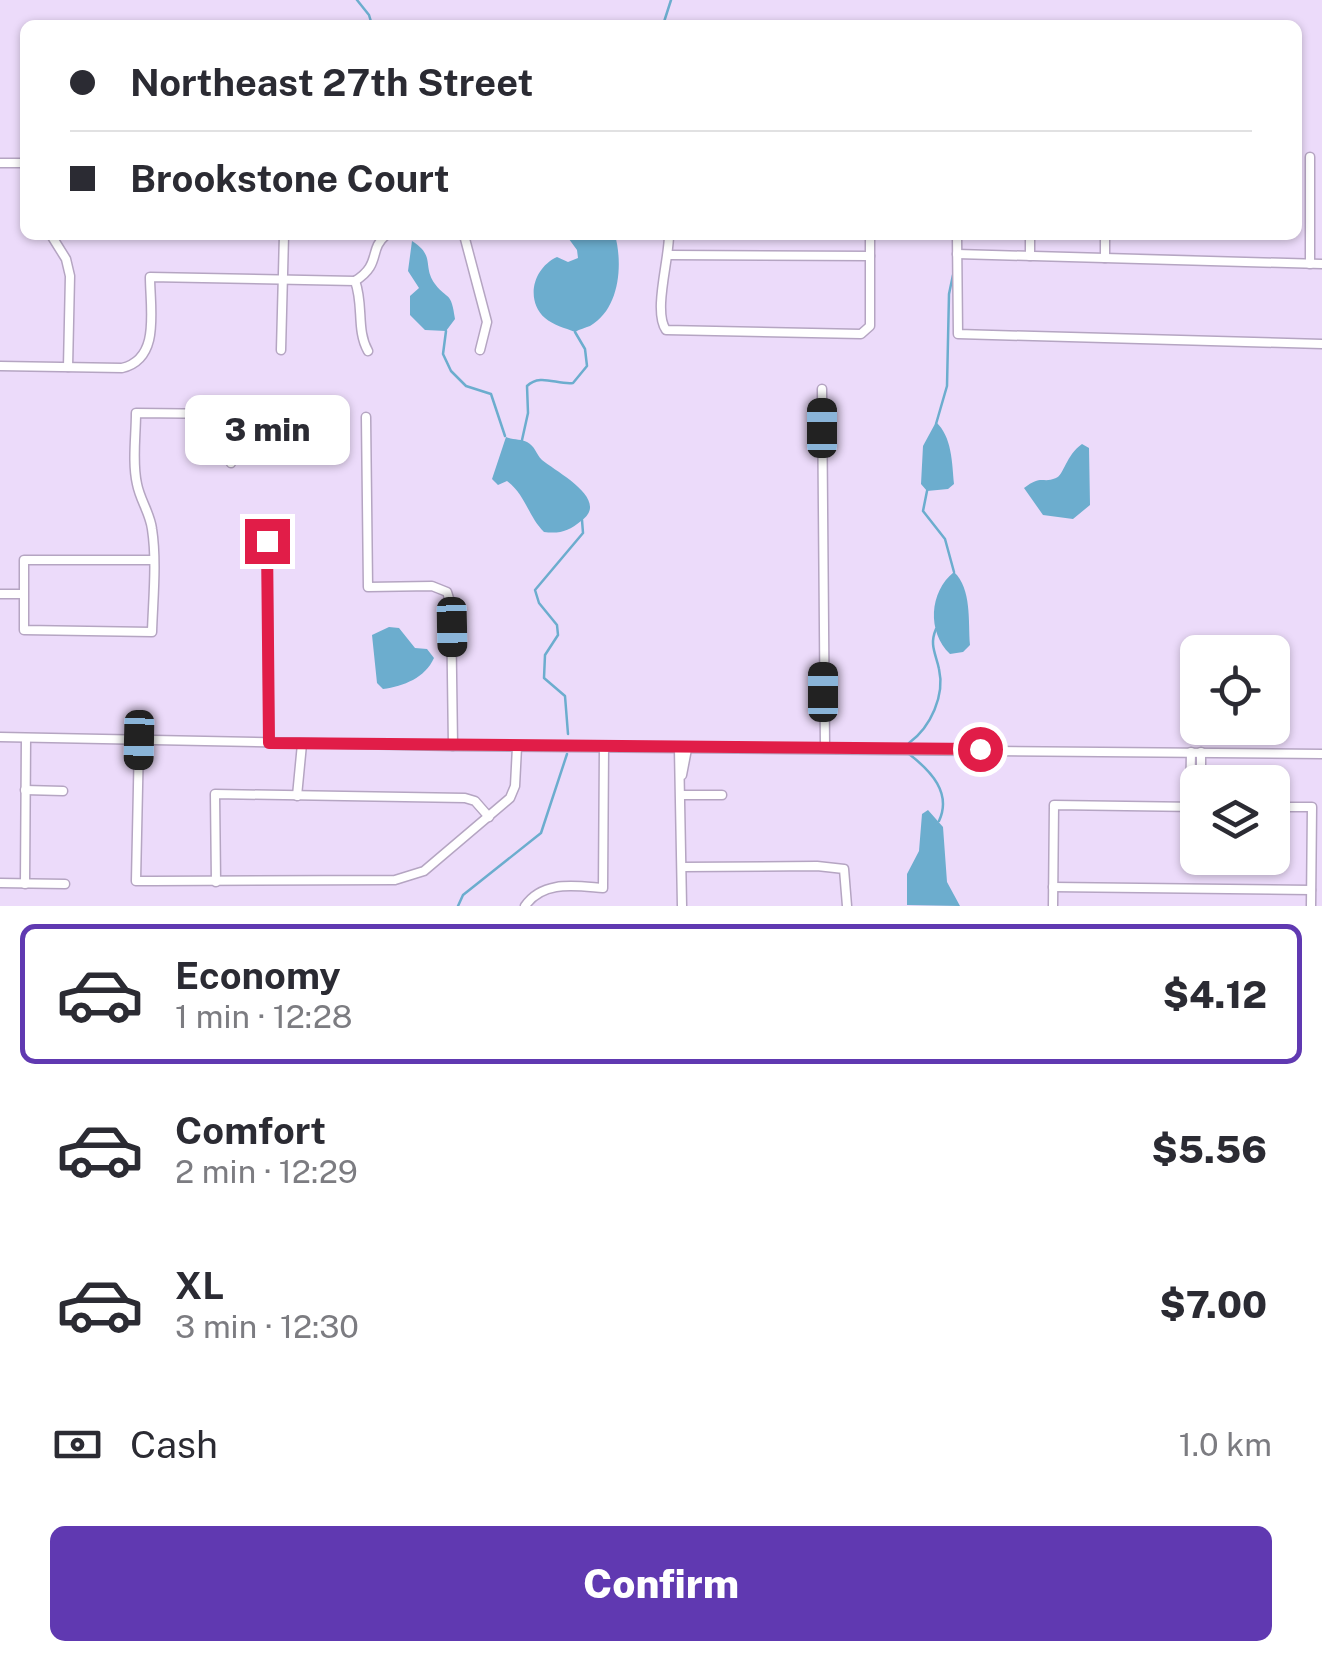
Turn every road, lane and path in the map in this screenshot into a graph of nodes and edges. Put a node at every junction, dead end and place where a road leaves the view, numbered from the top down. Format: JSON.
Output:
{"nodes":[{"id":1,"x":1310,"y":157,"type":"dead end"},
{"id":2,"x":55,"y":240,"type":"edge"},
{"id":3,"x":284,"y":240,"type":"edge"},
{"id":4,"x":381,"y":240,"type":"edge"},
{"id":5,"x":465,"y":240,"type":"edge"},
{"id":6,"x":669,"y":240,"type":"edge"},
{"id":7,"x":870,"y":240,"type":"edge"},
{"id":8,"x":957,"y":240,"type":"edge"},
{"id":9,"x":1030,"y":240,"type":"edge"},
{"id":10,"x":1105,"y":240,"type":"edge"},
{"id":11,"x":957,"y":254,"type":"junction"},
{"id":12,"x":670,"y":255,"type":"junction"},
{"id":13,"x":870,"y":256,"type":"junction"},
{"id":14,"x":1030,"y":256,"type":"junction"},
{"id":15,"x":1105,"y":258,"type":"junction"},
{"id":16,"x":1310,"y":264,"type":"junction"},
{"id":17,"x":1322,"y":264,"type":"edge"},
{"id":18,"x":283,"y":280,"type":"junction"},
{"id":19,"x":355,"y":282,"type":"junction"},
{"id":20,"x":1322,"y":344,"type":"edge"},
{"id":21,"x":282,"y":350,"type":"dead end"},
{"id":22,"x":480,"y":350,"type":"dead end"},
{"id":23,"x":368,"y":351,"type":"dead end"},
{"id":24,"x":0,"y":366,"type":"edge"},
{"id":25,"x":68,"y":367,"type":"junction"},
{"id":26,"x":822,"y":389,"type":"dead end"},
{"id":27,"x":366,"y":417,"type":"dead end"},
{"id":28,"x":231,"y":463,"type":"dead end"},
{"id":29,"x":267,"y":541,"type":"dead end"},
{"id":30,"x":154,"y":560,"type":"junction"},
{"id":31,"x":0,"y":594,"type":"edge"},
{"id":32,"x":23,"y":594,"type":"junction"},
{"id":33,"x":0,"y":737,"type":"edge"},
{"id":34,"x":26,"y":738,"type":"junction"},
{"id":35,"x":139,"y":740,"type":"junction"},
{"id":36,"x":269,"y":743,"type":"junction"},
{"id":37,"x":298,"y":744,"type":"junction"},
{"id":38,"x":453,"y":746,"type":"junction"},
{"id":39,"x":517,"y":746,"type":"junction"},
{"id":40,"x":604,"y":747,"type":"junction"},
{"id":41,"x":825,"y":747,"type":"junction"},
{"id":42,"x":683,"y":749,"type":"junction"},
{"id":43,"x":1191,"y":752,"type":"junction"},
{"id":44,"x":1202,"y":752,"type":"junction"},
{"id":45,"x":1322,"y":754,"type":"edge"},
{"id":46,"x":1192,"y":765,"type":"edge"},
{"id":47,"x":1202,"y":765,"type":"edge"},
{"id":48,"x":25,"y":790,"type":"junction"},
{"id":49,"x":63,"y":791,"type":"dead end"},
{"id":50,"x":682,"y":795,"type":"junction"},
{"id":51,"x":722,"y":795,"type":"dead end"},
{"id":52,"x":298,"y":796,"type":"junction"},
{"id":53,"x":1180,"y":806,"type":"edge"},
{"id":54,"x":1290,"y":807,"type":"edge"},
{"id":55,"x":489,"y":817,"type":"junction"},
{"id":56,"x":682,"y":867,"type":"junction"},
{"id":57,"x":216,"y":882,"type":"junction"},
{"id":58,"x":0,"y":884,"type":"edge"},
{"id":59,"x":25,"y":884,"type":"junction"},
{"id":60,"x":64,"y":884,"type":"dead end"},
{"id":61,"x":1053,"y":887,"type":"junction"},
{"id":62,"x":1311,"y":890,"type":"junction"},
{"id":63,"x":525,"y":906,"type":"edge"},
{"id":64,"x":682,"y":906,"type":"edge"},
{"id":65,"x":847,"y":906,"type":"edge"},
{"id":66,"x":1053,"y":906,"type":"edge"},
{"id":67,"x":1311,"y":906,"type":"edge"}],
"edges":[{"from":1,"to":16,"type":"street"},
{"from":2,"to":25,"type":"street"},
{"from":3,"to":18,"type":"street"},
{"from":4,"to":19,"type":"street"},
{"from":5,"to":22,"type":"street"},
{"from":6,"to":12,"type":"street"},
{"from":7,"to":13,"type":"street"},
{"from":8,"to":11,"type":"street"},
{"from":9,"to":14,"type":"street"},
{"from":10,"to":15,"type":"street"},
{"from":11,"to":14,"type":"street"},
{"from":11,"to":20,"type":"street"},
{"from":12,"to":13,"type":"street"},
{"from":12,"to":13,"type":"street"},
{"from":14,"to":15,"type":"street"},
{"from":15,"to":16,"type":"street"},
{"from":16,"to":17,"type":"street"},
{"from":18,"to":19,"type":"street"},
{"from":18,"to":21,"type":"street"},
{"from":18,"to":25,"type":"street"},
{"from":19,"to":23,"type":"street"},
{"from":24,"to":25,"type":"street"},
{"from":26,"to":41,"type":"street"},
{"from":27,"to":38,"type":"street"},
{"from":28,"to":30,"type":"street"},
{"from":29,"to":36,"type":"street"},
{"from":30,"to":32,"type":"street"},
{"from":30,"to":32,"type":"street"},
{"from":31,"to":32,"type":"street"},
{"from":33,"to":34,"type":"street"},
{"from":34,"to":35,"type":"street"},
{"from":34,"to":48,"type":"street"},
{"from":35,"to":36,"type":"street"},
{"from":35,"to":57,"type":"street"},
{"from":36,"to":37,"type":"street"},
{"from":37,"to":38,"type":"street"},
{"from":37,"to":52,"type":"street"},
{"from":38,"to":39,"type":"street"},
{"from":39,"to":40,"type":"street"},
{"from":39,"to":55,"type":"street"},
{"from":40,"to":42,"type":"street"},
{"from":40,"to":63,"type":"street"},
{"from":41,"to":42,"type":"street"},
{"from":41,"to":43,"type":"street"},
{"from":42,"to":50,"type":"street"},
{"from":43,"to":44,"type":"street"},
{"from":43,"to":46,"type":"street"},
{"from":44,"to":45,"type":"street"},
{"from":44,"to":47,"type":"street"},
{"from":48,"to":49,"type":"street"},
{"from":48,"to":59,"type":"street"},
{"from":50,"to":51,"type":"street"},
{"from":50,"to":56,"type":"street"},
{"from":52,"to":55,"type":"street"},
{"from":52,"to":57,"type":"street"},
{"from":53,"to":61,"type":"street"},
{"from":54,"to":62,"type":"street"},
{"from":55,"to":57,"type":"street"},
{"from":56,"to":64,"type":"street"},
{"from":56,"to":65,"type":"street"},
{"from":58,"to":59,"type":"street"},
{"from":59,"to":60,"type":"street"},
{"from":61,"to":62,"type":"street"},
{"from":61,"to":66,"type":"street"},
{"from":62,"to":67,"type":"street"}]}
